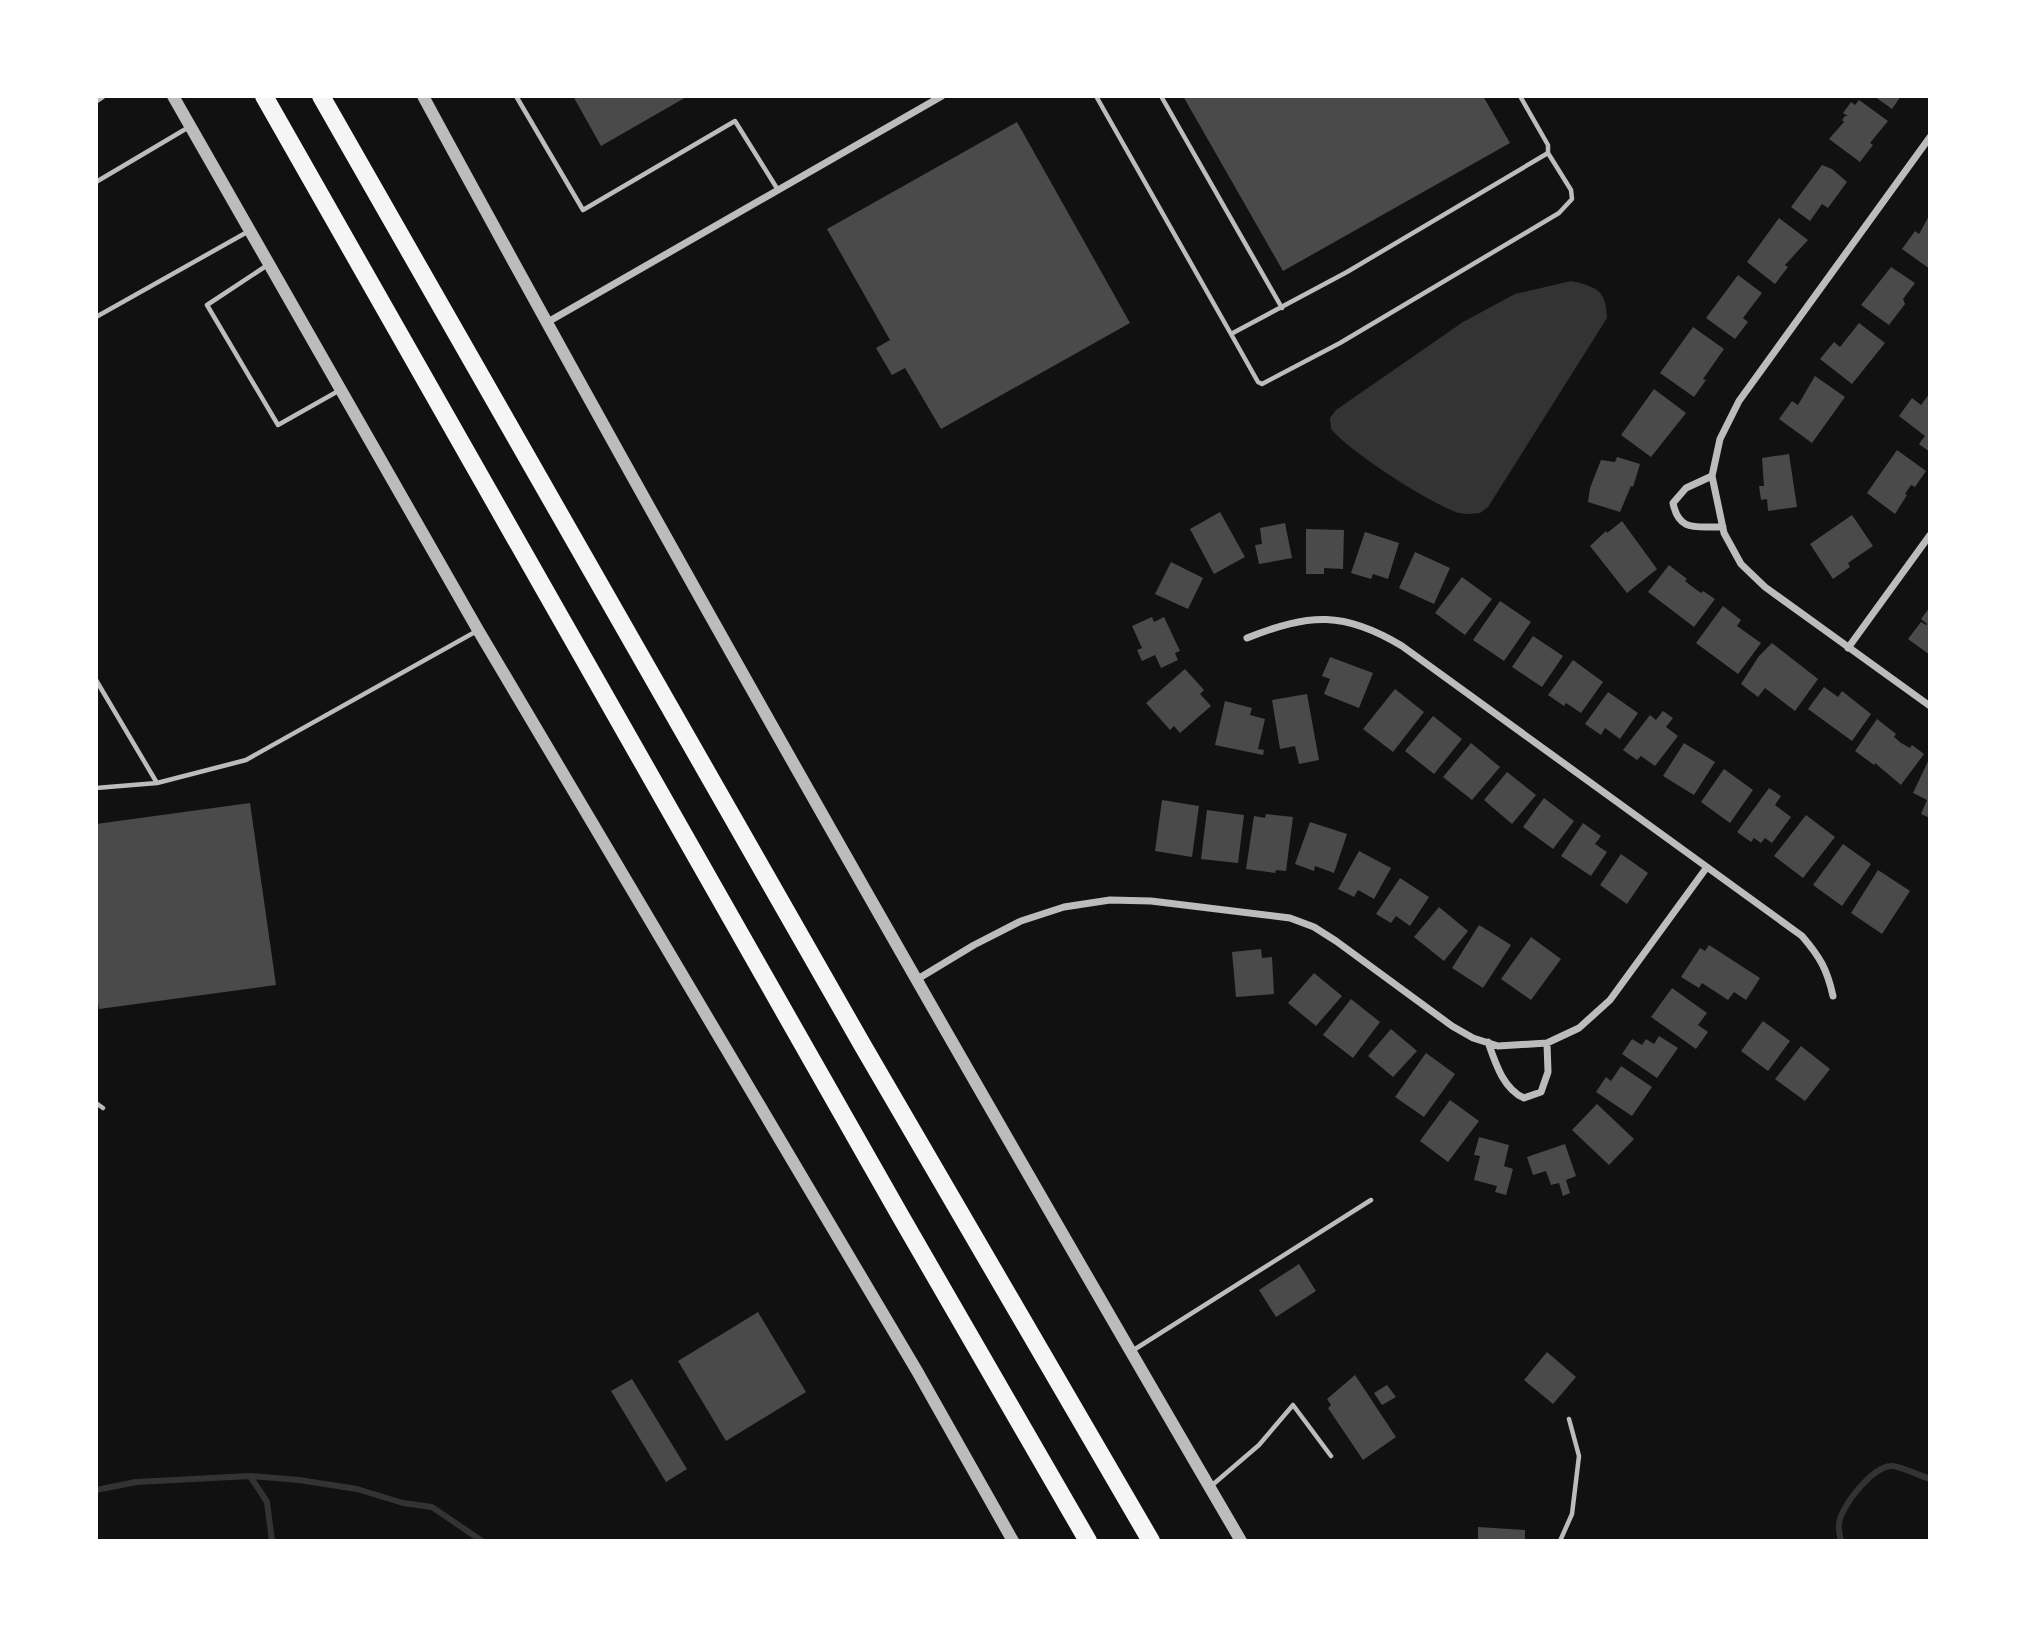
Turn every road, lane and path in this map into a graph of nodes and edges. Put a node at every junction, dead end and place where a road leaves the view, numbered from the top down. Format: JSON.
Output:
{"nodes":[{"id":1,"x":102,"y":96,"type":"edge"},
{"id":2,"x":173,"y":96,"type":"edge"},
{"id":3,"x":264,"y":96,"type":"edge"},
{"id":4,"x":321,"y":96,"type":"edge"},
{"id":5,"x":423,"y":96,"type":"edge"},
{"id":6,"x":516,"y":96,"type":"edge"},
{"id":7,"x":942,"y":96,"type":"edge"},
{"id":8,"x":1096,"y":96,"type":"edge"},
{"id":9,"x":1161,"y":96,"type":"edge"},
{"id":10,"x":1520,"y":96,"type":"edge"},
{"id":11,"x":96,"y":100,"type":"edge"},
{"id":12,"x":190,"y":126,"type":"junction"},
{"id":13,"x":1930,"y":137,"type":"edge"},
{"id":14,"x":1548,"y":153,"type":"junction"},
{"id":15,"x":96,"y":182,"type":"edge"},
{"id":16,"x":778,"y":190,"type":"junction"},
{"id":17,"x":249,"y":231,"type":"junction"},
{"id":18,"x":269,"y":265,"type":"junction"},
{"id":19,"x":1282,"y":308,"type":"junction"},
{"id":20,"x":96,"y":317,"type":"edge"},
{"id":21,"x":546,"y":323,"type":"junction"},
{"id":22,"x":1231,"y":334,"type":"junction"},
{"id":23,"x":340,"y":390,"type":"junction"},
{"id":24,"x":1712,"y":476,"type":"junction"},
{"id":25,"x":1723,"y":527,"type":"junction"},
{"id":26,"x":1930,"y":535,"type":"edge"},
{"id":27,"x":478,"y":630,"type":"junction"},
{"id":28,"x":1247,"y":638,"type":"dead end"},
{"id":29,"x":1848,"y":648,"type":"junction"},
{"id":30,"x":96,"y":680,"type":"edge"},
{"id":31,"x":1930,"y":706,"type":"edge"},
{"id":32,"x":157,"y":783,"type":"junction"},
{"id":33,"x":96,"y":788,"type":"edge"},
{"id":34,"x":1707,"y":867,"type":"junction"},
{"id":35,"x":916,"y":980,"type":"junction"},
{"id":36,"x":1833,"y":996,"type":"dead end"},
{"id":37,"x":1488,"y":1042,"type":"junction"},
{"id":38,"x":1547,"y":1043,"type":"junction"},
{"id":39,"x":96,"y":1103,"type":"edge"},
{"id":40,"x":103,"y":1108,"type":"dead end"},
{"id":41,"x":1371,"y":1200,"type":"dead end"},
{"id":42,"x":1131,"y":1352,"type":"junction"},
{"id":43,"x":1569,"y":1419,"type":"dead end"},
{"id":44,"x":1331,"y":1456,"type":"dead end"},
{"id":45,"x":1210,"y":1487,"type":"junction"},
{"id":46,"x":1013,"y":1541,"type":"edge"},
{"id":47,"x":1088,"y":1541,"type":"edge"},
{"id":48,"x":1151,"y":1541,"type":"edge"},
{"id":49,"x":1241,"y":1541,"type":"edge"},
{"id":50,"x":1560,"y":1541,"type":"edge"}],
"edges":[{"from":1,"to":11,"type":"street"},
{"from":2,"to":12,"type":"street"},
{"from":3,"to":47,"type":"highway"},
{"from":4,"to":48,"type":"highway"},
{"from":5,"to":21,"type":"street"},
{"from":6,"to":16,"type":"lane"},
{"from":7,"to":16,"type":"street"},
{"from":8,"to":22,"type":"lane"},
{"from":9,"to":19,"type":"lane"},
{"from":10,"to":14,"type":"lane"},
{"from":12,"to":15,"type":"lane"},
{"from":12,"to":17,"type":"street"},
{"from":13,"to":24,"type":"street"},
{"from":14,"to":19,"type":"lane"},
{"from":14,"to":22,"type":"lane"},
{"from":16,"to":21,"type":"street"},
{"from":17,"to":18,"type":"street"},
{"from":17,"to":20,"type":"lane"},
{"from":18,"to":23,"type":"street"},
{"from":18,"to":23,"type":"lane"},
{"from":19,"to":22,"type":"lane"},
{"from":21,"to":35,"type":"street"},
{"from":23,"to":27,"type":"street"},
{"from":24,"to":25,"type":"street"},
{"from":24,"to":25,"type":"street"},
{"from":25,"to":29,"type":"street"},
{"from":26,"to":29,"type":"street"},
{"from":27,"to":32,"type":"lane"},
{"from":27,"to":46,"type":"street"},
{"from":28,"to":34,"type":"street"},
{"from":29,"to":31,"type":"street"},
{"from":30,"to":32,"type":"lane"},
{"from":32,"to":33,"type":"lane"},
{"from":34,"to":36,"type":"street"},
{"from":34,"to":38,"type":"street"},
{"from":35,"to":37,"type":"street"},
{"from":35,"to":42,"type":"street"},
{"from":37,"to":38,"type":"street"},
{"from":37,"to":38,"type":"street"},
{"from":39,"to":40,"type":"lane"},
{"from":41,"to":42,"type":"lane"},
{"from":42,"to":45,"type":"street"},
{"from":43,"to":50,"type":"lane"},
{"from":44,"to":45,"type":"lane"},
{"from":45,"to":49,"type":"street"}]}
